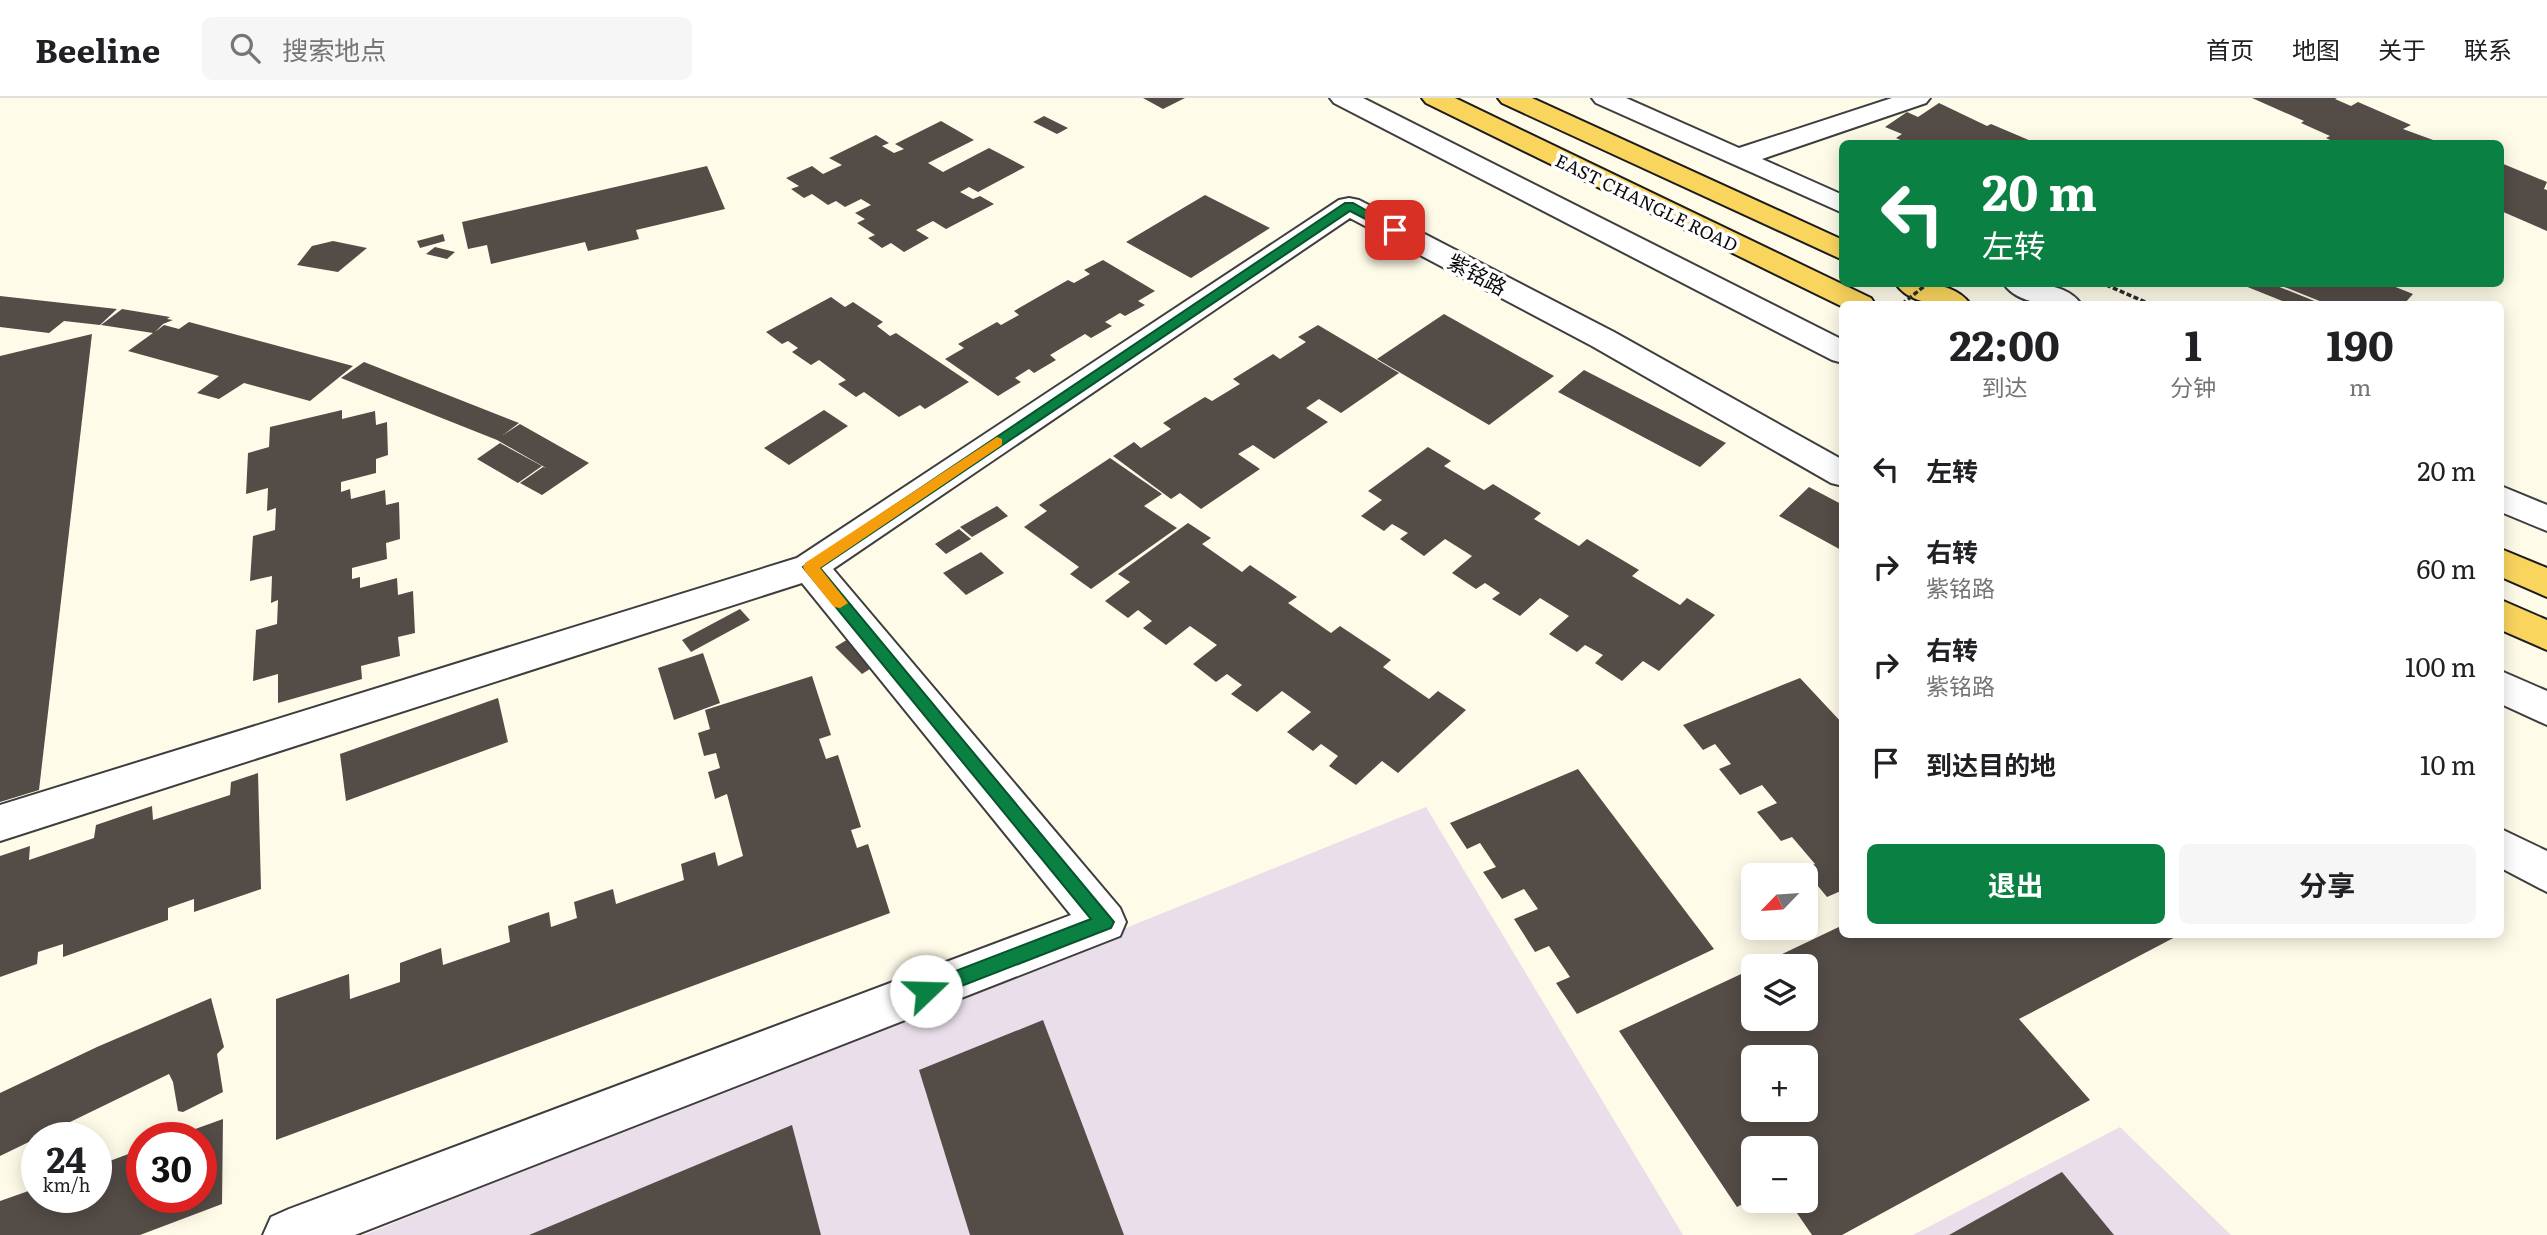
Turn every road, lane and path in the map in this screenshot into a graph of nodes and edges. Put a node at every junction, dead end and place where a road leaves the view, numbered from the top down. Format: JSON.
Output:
{"nodes":[{"id":1,"x":1343,"y":98,"type":"edge"},
{"id":2,"x":1435,"y":98,"type":"edge"},
{"id":3,"x":1511,"y":98,"type":"edge"},
{"id":4,"x":1605,"y":98,"type":"edge"},
{"id":5,"x":1917,"y":98,"type":"edge"},
{"id":6,"x":1737,"y":158,"type":"junction"},
{"id":7,"x":1839,"y":203,"type":"edge"},
{"id":8,"x":1839,"y":249,"type":"edge"},
{"id":9,"x":1918,"y":287,"type":"edge"},
{"id":10,"x":1923,"y":287,"type":"edge"},
{"id":11,"x":2026,"y":287,"type":"edge"},
{"id":12,"x":2109,"y":287,"type":"edge"},
{"id":13,"x":1854,"y":301,"type":"edge"},
{"id":14,"x":1906,"y":301,"type":"edge"},
{"id":15,"x":1948,"y":301,"type":"edge"},
{"id":16,"x":2059,"y":301,"type":"edge"},
{"id":17,"x":2143,"y":301,"type":"edge"},
{"id":18,"x":1839,"y":351,"type":"edge"},
{"id":19,"x":1839,"y":473,"type":"edge"},
{"id":20,"x":2504,"y":499,"type":"edge"},
{"id":21,"x":2547,"y":519,"type":"edge"},
{"id":22,"x":2504,"y":563,"type":"edge"},
{"id":23,"x":810,"y":567,"type":"junction"},
{"id":24,"x":2547,"y":584,"type":"edge"},
{"id":25,"x":2504,"y":615,"type":"edge"},
{"id":26,"x":2547,"y":636,"type":"edge"},
{"id":27,"x":2504,"y":688,"type":"edge"},
{"id":28,"x":2547,"y":709,"type":"edge"},
{"id":29,"x":0,"y":823,"type":"edge"},
{"id":30,"x":2504,"y":849,"type":"edge"},
{"id":31,"x":2547,"y":873,"type":"edge"},
{"id":32,"x":289,"y":1235,"type":"edge"}],
"edges":[{"from":1,"to":18,"type":"street"},
{"from":2,"to":13,"type":"main road","name":"EAST CHANGLE ROAD"},
{"from":3,"to":8,"type":"main road","name":"EAST CHANGLE ROAD"},
{"from":4,"to":6,"type":"street"},
{"from":5,"to":6,"type":"street"},
{"from":6,"to":7,"type":"street"},
{"from":9,"to":15,"type":"main road"},
{"from":10,"to":14,"type":"path","bridge":true},
{"from":11,"to":16,"type":"street"},
{"from":12,"to":17,"type":"path"},
{"from":19,"to":23,"type":"street","name":"紫铭路"},
{"from":20,"to":21,"type":"street"},
{"from":22,"to":24,"type":"main road"},
{"from":23,"to":29,"type":"street"},
{"from":23,"to":32,"type":"street"},
{"from":25,"to":26,"type":"main road"},
{"from":27,"to":28,"type":"street"},
{"from":30,"to":31,"type":"street"}]}
